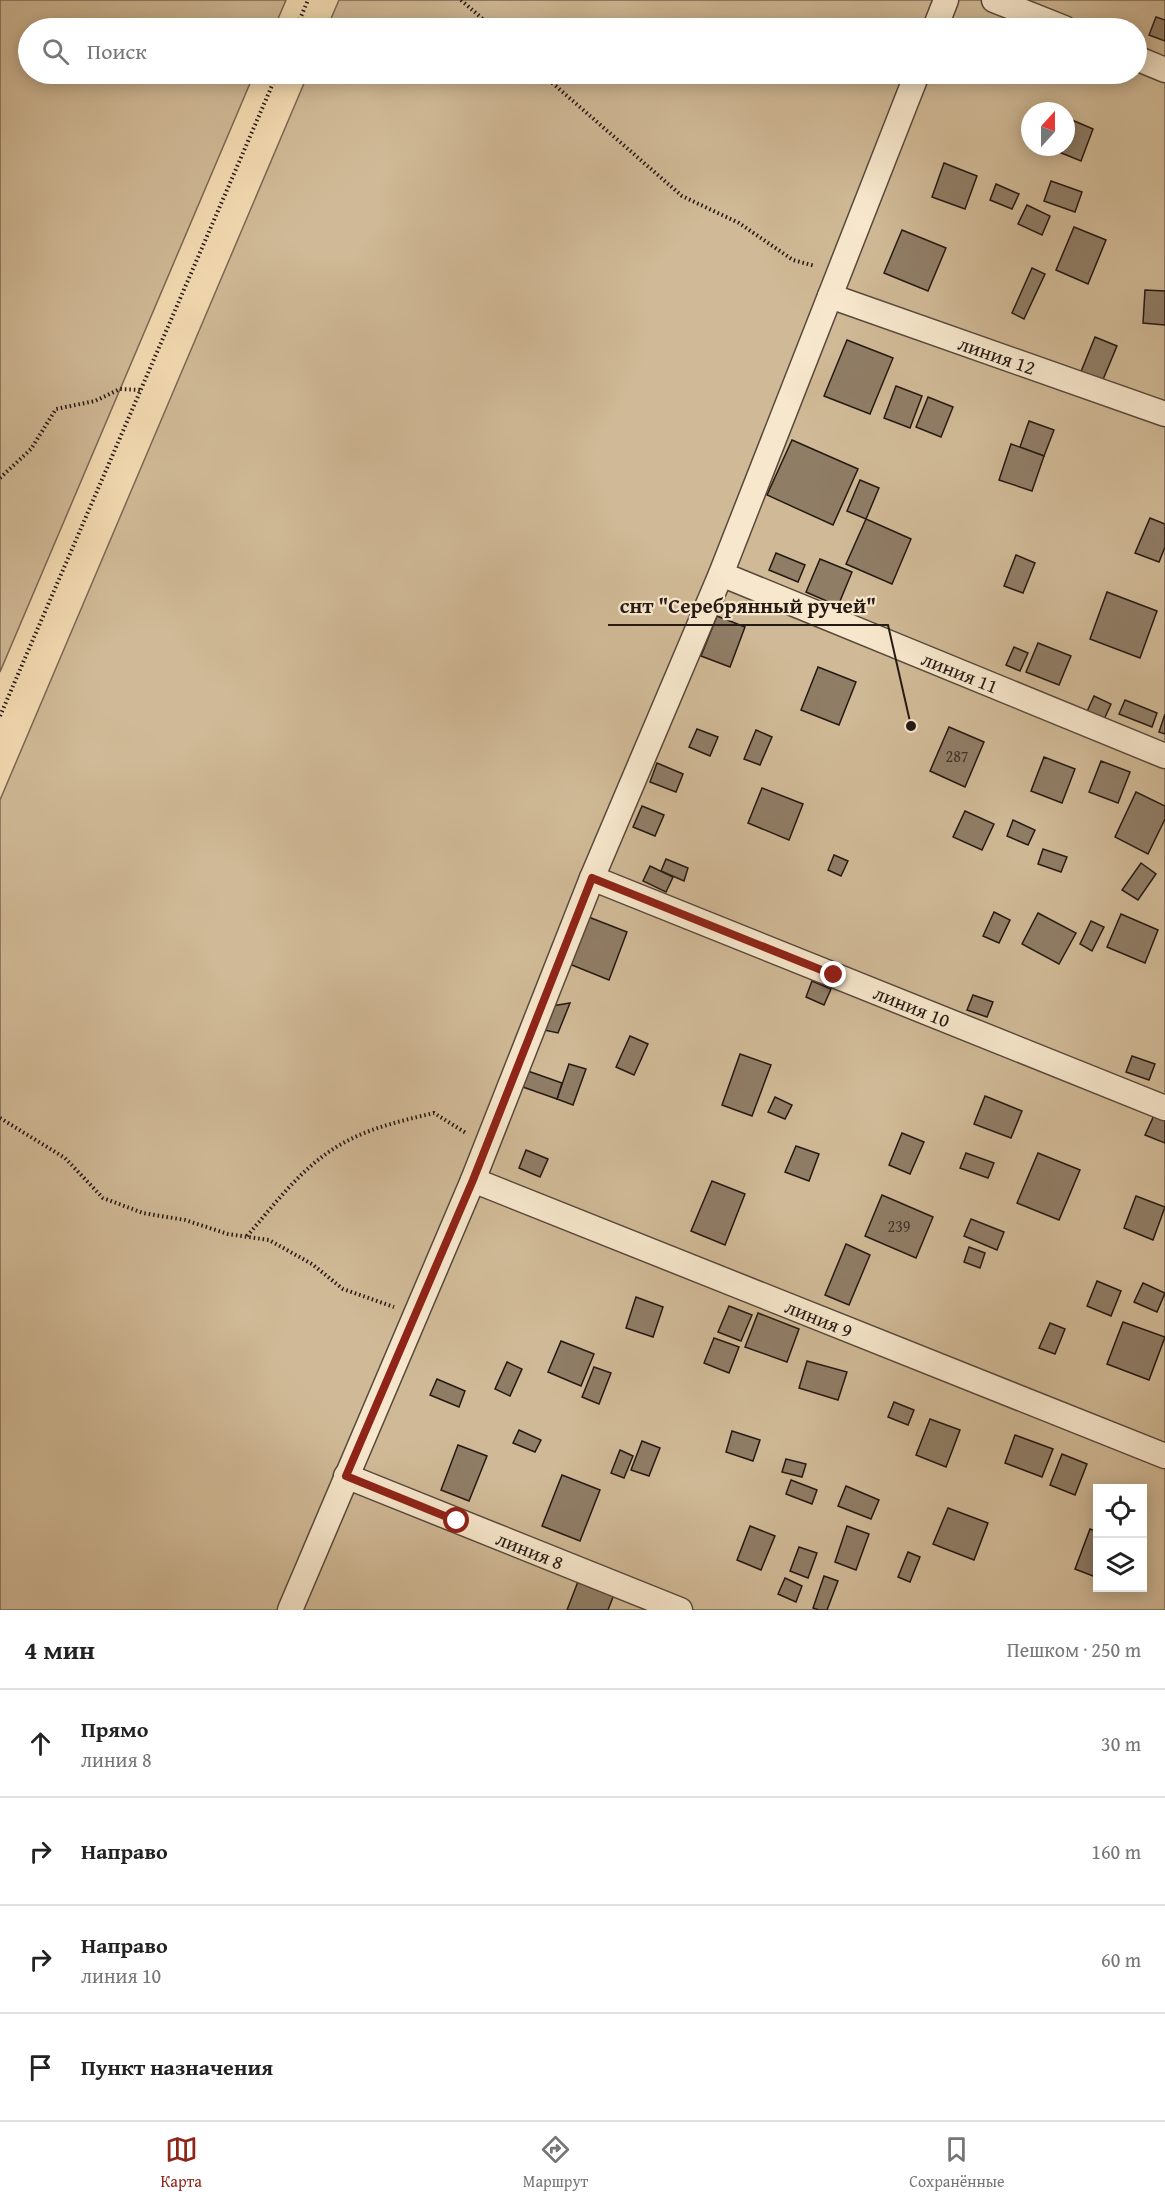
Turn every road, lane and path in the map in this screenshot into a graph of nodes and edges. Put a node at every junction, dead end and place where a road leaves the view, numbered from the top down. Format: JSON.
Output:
{"nodes":[{"id":1,"x":308,"y":0,"type":"edge"},
{"id":2,"x":461,"y":0,"type":"edge"},
{"id":3,"x":946,"y":0,"type":"edge"},
{"id":4,"x":994,"y":0,"type":"edge"},
{"id":5,"x":300,"y":18,"type":"edge"},
{"id":6,"x":482,"y":18,"type":"edge"},
{"id":7,"x":939,"y":18,"type":"edge"},
{"id":8,"x":1039,"y":18,"type":"edge"},
{"id":9,"x":1147,"y":62,"type":"edge"},
{"id":10,"x":1165,"y":70,"type":"edge"},
{"id":11,"x":273,"y":84,"type":"edge"},
{"id":12,"x":554,"y":84,"type":"edge"},
{"id":13,"x":913,"y":84,"type":"edge"},
{"id":14,"x":839,"y":273,"type":"junction"},
{"id":15,"x":830,"y":296,"type":"junction"},
{"id":16,"x":141,"y":390,"type":"junction"},
{"id":17,"x":1165,"y":414,"type":"edge"},
{"id":18,"x":0,"y":478,"type":"edge"},
{"id":19,"x":721,"y":574,"type":"junction"},
{"id":20,"x":0,"y":716,"type":"edge"},
{"id":21,"x":1165,"y":756,"type":"edge"},
{"id":22,"x":592,"y":878,"type":"junction"},
{"id":23,"x":1165,"y":1108,"type":"edge"},
{"id":24,"x":0,"y":1118,"type":"edge"},
{"id":25,"x":486,"y":1147,"type":"junction"},
{"id":26,"x":473,"y":1180,"type":"junction"},
{"id":27,"x":246,"y":1237,"type":"junction"},
{"id":28,"x":415,"y":1316,"type":"junction"},
{"id":29,"x":1165,"y":1456,"type":"edge"},
{"id":30,"x":346,"y":1476,"type":"junction"},
{"id":31,"x":290,"y":1610,"type":"edge"},
{"id":32,"x":680,"y":1610,"type":"edge"}],
"edges":[{"from":1,"to":5,"type":"path"},
{"from":2,"to":6,"type":"path"},
{"from":3,"to":7,"type":"street"},
{"from":4,"to":8,"type":"street"},
{"from":9,"to":10,"type":"street"},
{"from":11,"to":16,"type":"path"},
{"from":12,"to":14,"type":"path"},
{"from":13,"to":14,"type":"street"},
{"from":14,"to":15,"type":"street"},
{"from":15,"to":17,"type":"street","name":"линия 12"},
{"from":15,"to":19,"type":"street"},
{"from":16,"to":18,"type":"path"},
{"from":16,"to":20,"type":"path"},
{"from":19,"to":21,"type":"street","name":"линия 11"},
{"from":19,"to":22,"type":"street"},
{"from":22,"to":23,"type":"street","name":"линия 10"},
{"from":22,"to":25,"type":"street"},
{"from":24,"to":27,"type":"path"},
{"from":25,"to":26,"type":"street"},
{"from":25,"to":27,"type":"path"},
{"from":26,"to":28,"type":"street"},
{"from":26,"to":29,"type":"street","name":"линия 9"},
{"from":27,"to":28,"type":"path"},
{"from":28,"to":30,"type":"street"},
{"from":30,"to":31,"type":"street"},
{"from":30,"to":32,"type":"street","name":"линия 8"}]}
